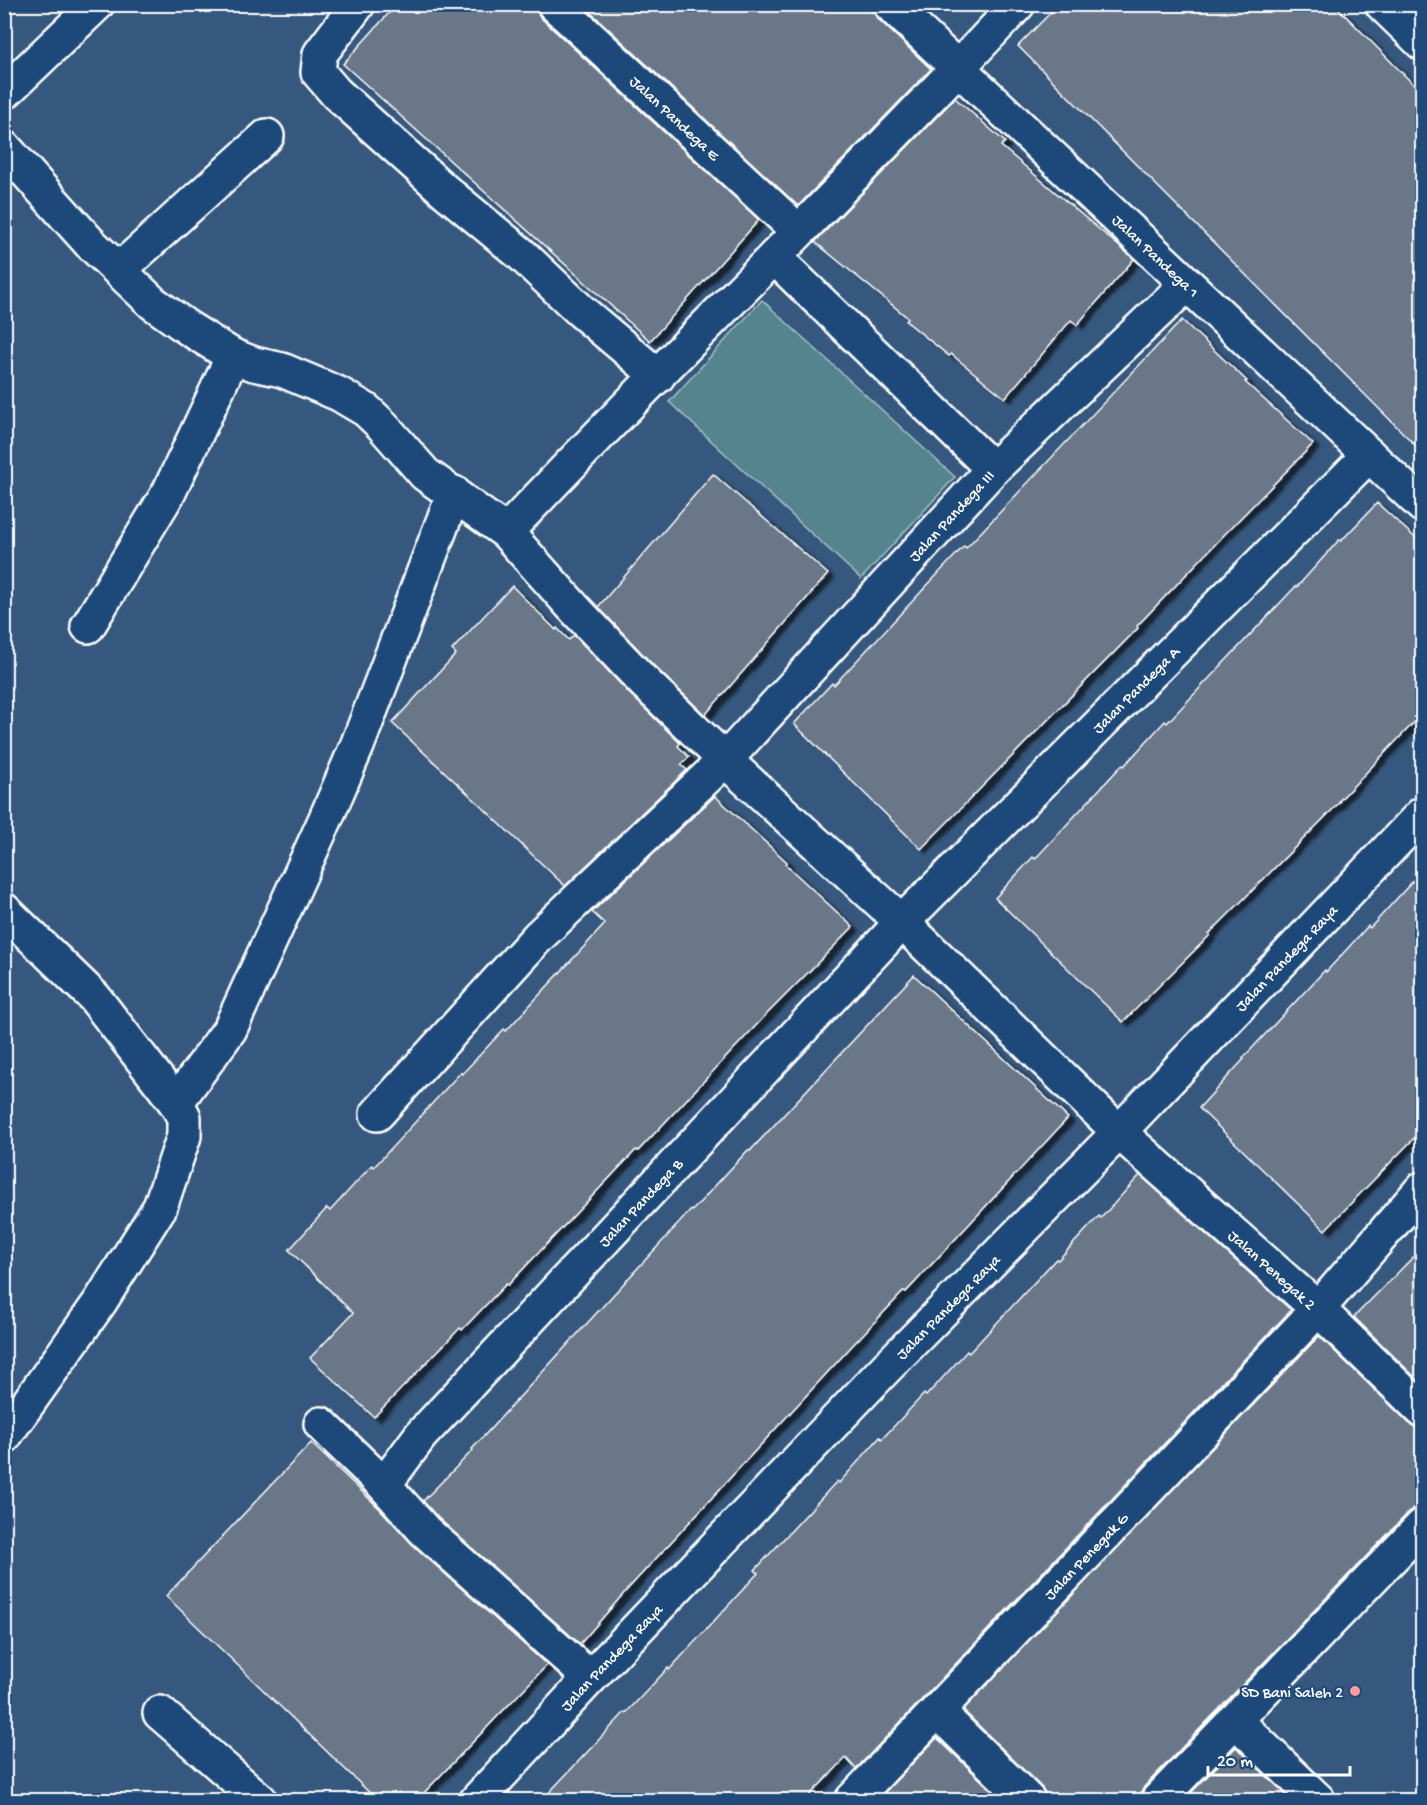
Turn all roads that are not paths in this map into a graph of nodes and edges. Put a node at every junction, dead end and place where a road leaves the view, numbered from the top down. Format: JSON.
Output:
{"nodes":[{"id":1,"x":97,"y":4,"type":"edge"},
{"id":2,"x":358,"y":4,"type":"edge"},
{"id":3,"x":554,"y":4,"type":"edge"},
{"id":4,"x":891,"y":4,"type":"edge"},
{"id":5,"x":1018,"y":4,"type":"edge"},
{"id":6,"x":1382,"y":4,"type":"edge"},
{"id":7,"x":1422,"y":43,"type":"edge"},
{"id":8,"x":958,"y":68,"type":"junction"},
{"id":9,"x":4,"y":93,"type":"edge"},
{"id":10,"x":267,"y":136,"type":"dead end"},
{"id":11,"x":4,"y":147,"type":"edge"},
{"id":12,"x":798,"y":231,"type":"junction"},
{"id":13,"x":774,"y":257,"type":"junction"},
{"id":14,"x":119,"y":270,"type":"junction"},
{"id":15,"x":1187,"y":284,"type":"junction"},
{"id":16,"x":233,"y":356,"type":"junction"},
{"id":17,"x":658,"y":376,"type":"junction"},
{"id":18,"x":1369,"y":455,"type":"junction"},
{"id":19,"x":993,"y":469,"type":"junction"},
{"id":20,"x":454,"y":493,"type":"junction"},
{"id":21,"x":1422,"y":505,"type":"edge"},
{"id":22,"x":506,"y":532,"type":"junction"},
{"id":23,"x":88,"y":626,"type":"dead end"},
{"id":24,"x":725,"y":760,"type":"junction"},
{"id":25,"x":1422,"y":814,"type":"edge"},
{"id":26,"x":330,"y":848,"type":"dead end"},
{"id":27,"x":4,"y":910,"type":"edge"},
{"id":28,"x":902,"y":922,"type":"junction"},
{"id":29,"x":183,"y":1093,"type":"junction"},
{"id":30,"x":377,"y":1114,"type":"dead end"},
{"id":31,"x":1119,"y":1132,"type":"junction"},
{"id":32,"x":1422,"y":1189,"type":"edge"},
{"id":33,"x":1318,"y":1309,"type":"junction"},
{"id":34,"x":1422,"y":1410,"type":"edge"},
{"id":35,"x":321,"y":1424,"type":"dead end"},
{"id":36,"x":4,"y":1437,"type":"edge"},
{"id":37,"x":384,"y":1485,"type":"junction"},
{"id":38,"x":1422,"y":1526,"type":"edge"},
{"id":39,"x":590,"y":1678,"type":"junction"},
{"id":40,"x":937,"y":1711,"type":"junction"},
{"id":41,"x":160,"y":1713,"type":"dead end"},
{"id":42,"x":1235,"y":1720,"type":"junction"},
{"id":43,"x":260,"y":1800,"type":"edge"},
{"id":44,"x":477,"y":1800,"type":"edge"},
{"id":45,"x":852,"y":1800,"type":"edge"},
{"id":46,"x":1028,"y":1800,"type":"edge"},
{"id":47,"x":1158,"y":1800,"type":"edge"},
{"id":48,"x":1318,"y":1800,"type":"edge"}],
"edges":[{"from":1,"to":9,"type":"street"},
{"from":2,"to":17,"type":"street"},
{"from":3,"to":12,"type":"street","name":"Jalan Pandega E"},
{"from":4,"to":8,"type":"street","name":"Jalan Pandega 1"},
{"from":5,"to":8,"type":"street"},
{"from":6,"to":7,"type":"street"},
{"from":8,"to":12,"type":"street"},
{"from":8,"to":15,"type":"street","name":"Jalan Pandega 1"},
{"from":10,"to":14,"type":"street"},
{"from":11,"to":14,"type":"street","name":"Jalan Penegak 2"},
{"from":12,"to":13,"type":"street"},
{"from":13,"to":17,"type":"street"},
{"from":13,"to":19,"type":"street"},
{"from":14,"to":16,"type":"street","name":"Jalan Penegak 2"},
{"from":15,"to":18,"type":"street","name":"Jalan Pandega 1"},
{"from":15,"to":19,"type":"street","name":"Jalan Pandega III"},
{"from":16,"to":20,"type":"street","name":"Jalan Penegak 2"},
{"from":16,"to":23,"type":"street"},
{"from":17,"to":22,"type":"street"},
{"from":18,"to":21,"type":"street","name":"Jalan Pandega 1"},
{"from":18,"to":28,"type":"street","name":"Jalan Pandega A"},
{"from":19,"to":24,"type":"street","name":"Jalan Pandega III"},
{"from":20,"to":22,"type":"street","name":"Jalan Penegak 2"},
{"from":20,"to":29,"type":"street"},
{"from":22,"to":24,"type":"street","name":"Jalan Penegak 2"},
{"from":24,"to":28,"type":"street","name":"Jalan Penegak 2"},
{"from":24,"to":30,"type":"street","name":"Jalan Pandega III"},
{"from":25,"to":31,"type":"street","name":"Jalan Pandega Raya"},
{"from":26,"to":29,"type":"street"},
{"from":27,"to":29,"type":"street"},
{"from":28,"to":31,"type":"street","name":"Jalan Penegak 2"},
{"from":28,"to":37,"type":"street","name":"Jalan Pandega B"},
{"from":29,"to":36,"type":"street"},
{"from":31,"to":33,"type":"street","name":"Jalan Penegak 2"},
{"from":31,"to":39,"type":"street","name":"Jalan Pandega Raya"},
{"from":32,"to":33,"type":"street","name":"Jalan Penegak G"},
{"from":33,"to":34,"type":"street","name":"Jalan Penegak 2"},
{"from":33,"to":40,"type":"street","name":"Jalan Penegak G"},
{"from":35,"to":37,"type":"street"},
{"from":37,"to":39,"type":"street"},
{"from":38,"to":42,"type":"street"},
{"from":39,"to":44,"type":"street","name":"Jalan Pandega Raya"},
{"from":40,"to":45,"type":"street","name":"Jalan Penegak G"},
{"from":40,"to":46,"type":"street"},
{"from":41,"to":43,"type":"street"},
{"from":42,"to":47,"type":"street"},
{"from":42,"to":48,"type":"street"}]}
